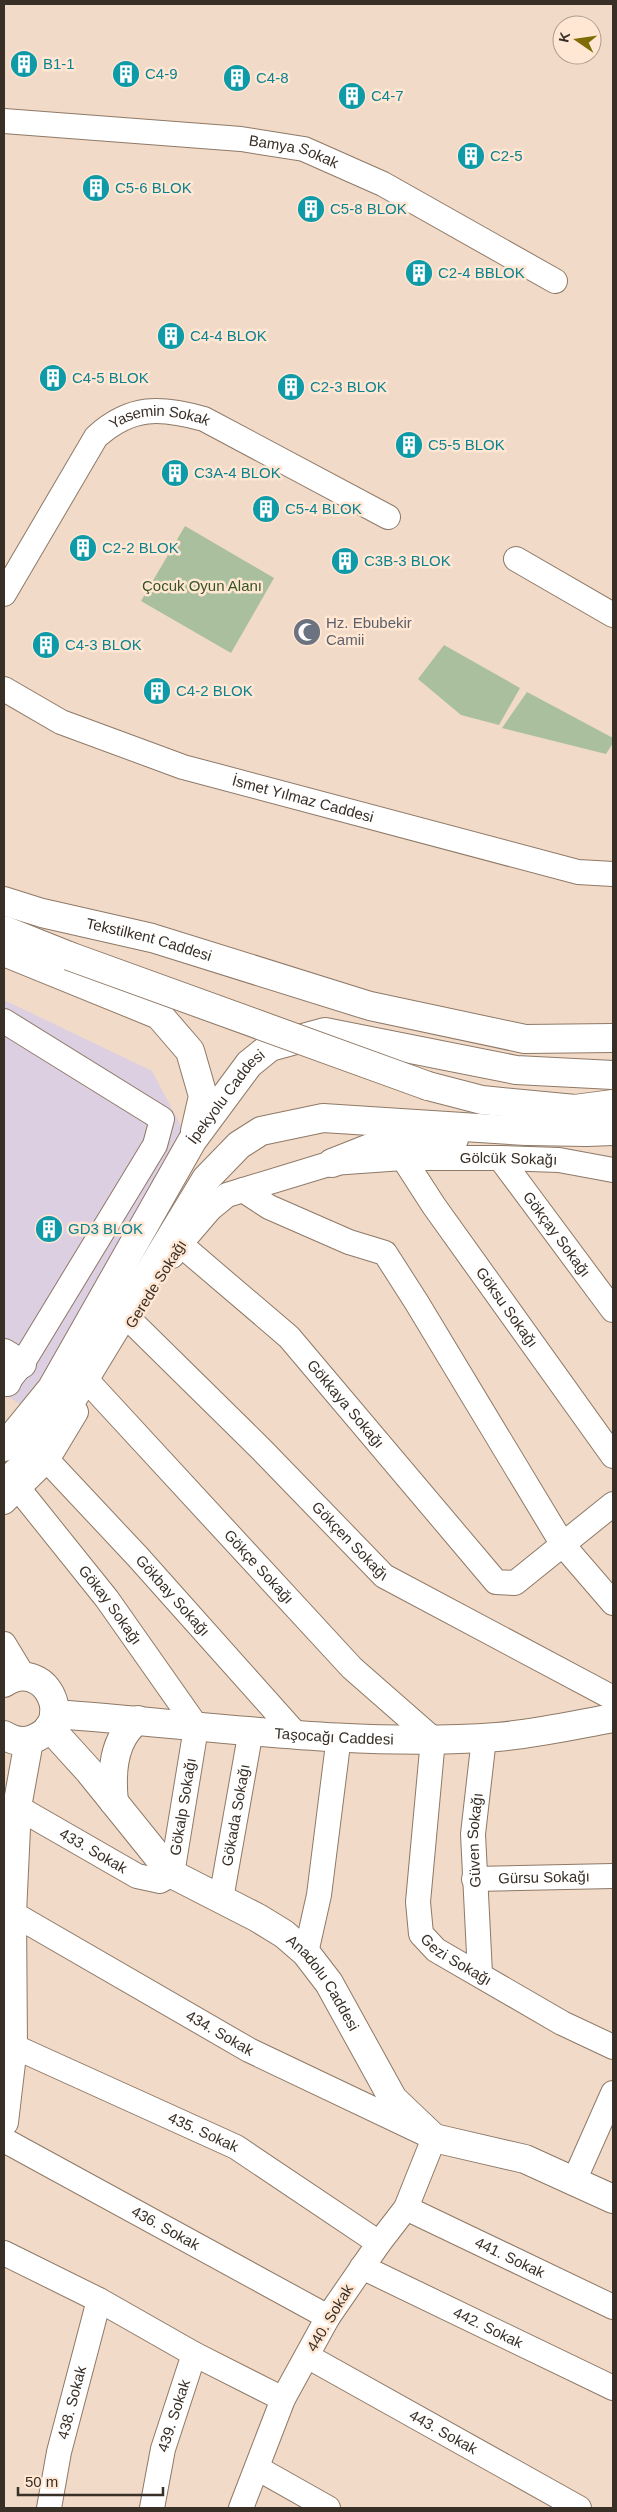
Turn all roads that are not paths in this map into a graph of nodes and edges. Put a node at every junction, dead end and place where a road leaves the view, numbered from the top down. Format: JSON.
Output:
{"nodes":[{"id":1,"x":4,"y":121,"type":"edge"},
{"id":2,"x":555,"y":281,"type":"dead end"},
{"id":3,"x":388,"y":517,"type":"dead end"},
{"id":4,"x":516,"y":559,"type":"dead end"},
{"id":5,"x":4,"y":594,"type":"edge"},
{"id":6,"x":613,"y":615,"type":"edge"},
{"id":7,"x":4,"y":689,"type":"edge"},
{"id":8,"x":613,"y":874,"type":"edge"},
{"id":9,"x":4,"y":901,"type":"edge"},
{"id":10,"x":4,"y":930,"type":"edge"},
{"id":11,"x":4,"y":952,"type":"edge"},
{"id":12,"x":4,"y":1021,"type":"edge"},
{"id":13,"x":613,"y":1038,"type":"edge"},
{"id":14,"x":613,"y":1075,"type":"edge"},
{"id":15,"x":613,"y":1104,"type":"edge"},
{"id":16,"x":526,"y":1131,"type":"junction"},
{"id":17,"x":613,"y":1131,"type":"edge"},
{"id":18,"x":192,"y":1141,"type":"junction"},
{"id":19,"x":404,"y":1158,"type":"junction"},
{"id":20,"x":500,"y":1158,"type":"junction"},
{"id":21,"x":332,"y":1163,"type":"junction"},
{"id":22,"x":613,"y":1170,"type":"edge"},
{"id":23,"x":243,"y":1190,"type":"junction"},
{"id":24,"x":180,"y":1244,"type":"junction"},
{"id":25,"x":613,"y":1310,"type":"edge"},
{"id":26,"x":132,"y":1322,"type":"junction"},
{"id":27,"x":9,"y":1370,"type":"edge"},
{"id":28,"x":92,"y":1386,"type":"junction"},
{"id":29,"x":4,"y":1447,"type":"edge"},
{"id":30,"x":613,"y":1456,"type":"edge"},
{"id":31,"x":48,"y":1460,"type":"junction"},
{"id":32,"x":8,"y":1491,"type":"edge"},
{"id":33,"x":613,"y":1504,"type":"edge"},
{"id":34,"x":563,"y":1545,"type":"junction"},
{"id":35,"x":613,"y":1602,"type":"edge"},
{"id":36,"x":4,"y":1644,"type":"edge"},
{"id":37,"x":14,"y":1680,"type":"edge"},
{"id":38,"x":613,"y":1698,"type":"edge"},
{"id":39,"x":613,"y":1718,"type":"edge"},
{"id":40,"x":138,"y":1720,"type":"junction"},
{"id":41,"x":34,"y":1729,"type":"edge"},
{"id":42,"x":251,"y":1730,"type":"junction"},
{"id":43,"x":195,"y":1733,"type":"junction"},
{"id":44,"x":295,"y":1733,"type":"junction"},
{"id":45,"x":338,"y":1736,"type":"junction"},
{"id":46,"x":484,"y":1738,"type":"junction"},
{"id":47,"x":433,"y":1740,"type":"junction"},
{"id":48,"x":114,"y":1802,"type":"junction"},
{"id":49,"x":16,"y":1807,"type":"junction"},
{"id":50,"x":172,"y":1874,"type":"junction"},
{"id":51,"x":613,"y":1876,"type":"edge"},
{"id":52,"x":474,"y":1879,"type":"junction"},
{"id":53,"x":221,"y":1899,"type":"junction"},
{"id":54,"x":12,"y":1913,"type":"junction"},
{"id":55,"x":306,"y":1953,"type":"junction"},
{"id":56,"x":480,"y":1974,"type":"junction"},
{"id":57,"x":13,"y":2046,"type":"junction"},
{"id":58,"x":613,"y":2047,"type":"edge"},
{"id":59,"x":613,"y":2092,"type":"edge"},
{"id":60,"x":4,"y":2122,"type":"edge"},
{"id":61,"x":434,"y":2138,"type":"junction"},
{"id":62,"x":4,"y":2140,"type":"edge"},
{"id":63,"x":574,"y":2181,"type":"junction"},
{"id":64,"x":613,"y":2199,"type":"edge"},
{"id":65,"x":406,"y":2208,"type":"junction"},
{"id":66,"x":378,"y":2243,"type":"junction"},
{"id":67,"x":4,"y":2253,"type":"edge"},
{"id":68,"x":362,"y":2267,"type":"junction"},
{"id":69,"x":99,"y":2300,"type":"junction"},
{"id":70,"x":613,"y":2307,"type":"edge"},
{"id":71,"x":328,"y":2317,"type":"junction"},
{"id":72,"x":194,"y":2354,"type":"junction"},
{"id":73,"x":307,"y":2356,"type":"junction"},
{"id":74,"x":613,"y":2388,"type":"edge"},
{"id":75,"x":283,"y":2399,"type":"junction"},
{"id":76,"x":257,"y":2468,"type":"junction"},
{"id":77,"x":49,"y":2508,"type":"edge"},
{"id":78,"x":152,"y":2508,"type":"edge"},
{"id":79,"x":241,"y":2508,"type":"edge"},
{"id":80,"x":328,"y":2508,"type":"edge"},
{"id":81,"x":579,"y":2508,"type":"edge"}],
"edges":[{"from":1,"to":2,"type":"street","name":"Bamya Sokak"},
{"from":3,"to":5,"type":"street","name":"Yasemin Sokak"},
{"from":4,"to":6,"type":"street"},
{"from":7,"to":8,"type":"street","name":"İsmet Yılmaz Caddesi"},
{"from":9,"to":13,"type":"main road","name":"Tekstilkent Caddesi"},
{"from":10,"to":15,"type":"main road","bridge":true},
{"from":11,"to":18,"type":"main road"},
{"from":12,"to":27,"type":"street"},
{"from":14,"to":18,"type":"main road","name":"İpekyolu Caddesi"},
{"from":16,"to":17,"type":"main road"},
{"from":16,"to":21,"type":"main road"},
{"from":16,"to":32,"type":"main road"},
{"from":18,"to":29,"type":"main road","name":"İpekyolu Caddesi"},
{"from":19,"to":20,"type":"street","name":"Gölcük Sokağı"},
{"from":19,"to":21,"type":"street","name":"Gerede Sokağı"},
{"from":19,"to":30,"type":"street","name":"Göksu Sokağı"},
{"from":20,"to":22,"type":"street","name":"Gölcük Sokağı"},
{"from":20,"to":25,"type":"street","name":"Gökçay Sokağı"},
{"from":21,"to":23,"type":"street","name":"Gerede Sokağı"},
{"from":23,"to":24,"type":"street","name":"Gerede Sokağı"},
{"from":23,"to":34,"type":"street"},
{"from":24,"to":26,"type":"street","name":"Gerede Sokağı"},
{"from":24,"to":34,"type":"street","name":"Gökkaya Sokağı"},
{"from":26,"to":28,"type":"street","name":"Gerede Sokağı"},
{"from":26,"to":38,"type":"street","name":"Gökçen Sokağı"},
{"from":28,"to":31,"type":"street","name":"Gerede Sokağı"},
{"from":28,"to":47,"type":"street","name":"Gökçe Sokağı"},
{"from":31,"to":32,"type":"street","name":"Gerede Sokağı"},
{"from":31,"to":44,"type":"street","name":"Gökbay Sokağı"},
{"from":32,"to":43,"type":"street","name":"Gökay Sokağı"},
{"from":33,"to":34,"type":"street"},
{"from":34,"to":35,"type":"street"},
{"from":36,"to":37,"type":"street"},
{"from":37,"to":41,"type":"main road"},
{"from":39,"to":46,"type":"main road","name":"Taşocağı Caddesi"},
{"from":40,"to":41,"type":"main road","name":"Taşocağı Caddesi"},
{"from":40,"to":43,"type":"main road","name":"Taşocağı Caddesi"},
{"from":40,"to":48,"type":"main road"},
{"from":41,"to":48,"type":"main road","name":"Anadolu Caddesi"},
{"from":41,"to":49,"type":"main road"},
{"from":42,"to":43,"type":"main road","name":"Taşocağı Caddesi"},
{"from":42,"to":44,"type":"main road","name":"Taşocağı Caddesi"},
{"from":42,"to":53,"type":"street","name":"Gökada Sokağı"},
{"from":43,"to":50,"type":"street","name":"Gökalp Sokağı"},
{"from":44,"to":45,"type":"main road","name":"Taşocağı Caddesi"},
{"from":45,"to":47,"type":"main road","name":"Taşocağı Caddesi"},
{"from":45,"to":55,"type":"street"},
{"from":46,"to":47,"type":"main road","name":"Taşocağı Caddesi"},
{"from":46,"to":52,"type":"street","name":"Güven Sokağı"},
{"from":47,"to":56,"type":"street","name":"Gezi Sokağı"},
{"from":48,"to":50,"type":"main road","name":"Anadolu Caddesi"},
{"from":49,"to":50,"type":"street","name":"433. Sokak"},
{"from":49,"to":54,"type":"main road"},
{"from":50,"to":53,"type":"main road","name":"Anadolu Caddesi"},
{"from":51,"to":52,"type":"street","name":"Gürsu Sokağı"},
{"from":52,"to":56,"type":"street","name":"Güven Sokağı"},
{"from":53,"to":55,"type":"main road","name":"Anadolu Caddesi"},
{"from":54,"to":57,"type":"main road"},
{"from":54,"to":61,"type":"street","name":"434. Sokak"},
{"from":55,"to":61,"type":"main road","name":"Anadolu Caddesi"},
{"from":56,"to":58,"type":"street","name":"Gezi Sokağı"},
{"from":57,"to":60,"type":"main road"},
{"from":57,"to":66,"type":"street","name":"435. Sokak"},
{"from":59,"to":63,"type":"street"},
{"from":61,"to":63,"type":"main road"},
{"from":61,"to":65,"type":"street","name":"440. Sokak"},
{"from":62,"to":71,"type":"street","name":"436. Sokak"},
{"from":63,"to":64,"type":"main road"},
{"from":65,"to":66,"type":"street","name":"440. Sokak"},
{"from":65,"to":70,"type":"street","name":"441. Sokak"},
{"from":66,"to":68,"type":"street","name":"440. Sokak"},
{"from":67,"to":69,"type":"street"},
{"from":68,"to":71,"type":"street","name":"440. Sokak"},
{"from":68,"to":74,"type":"street","name":"442. Sokak"},
{"from":69,"to":72,"type":"street"},
{"from":69,"to":77,"type":"street","name":"438. Sokak"},
{"from":71,"to":73,"type":"street","name":"440. Sokak"},
{"from":72,"to":75,"type":"street"},
{"from":72,"to":78,"type":"street","name":"439. Sokak"},
{"from":73,"to":75,"type":"street","name":"440. Sokak"},
{"from":73,"to":81,"type":"street","name":"443. Sokak"},
{"from":75,"to":76,"type":"street","name":"440. Sokak"},
{"from":76,"to":79,"type":"street","name":"440. Sokak"},
{"from":76,"to":80,"type":"street"}]}
